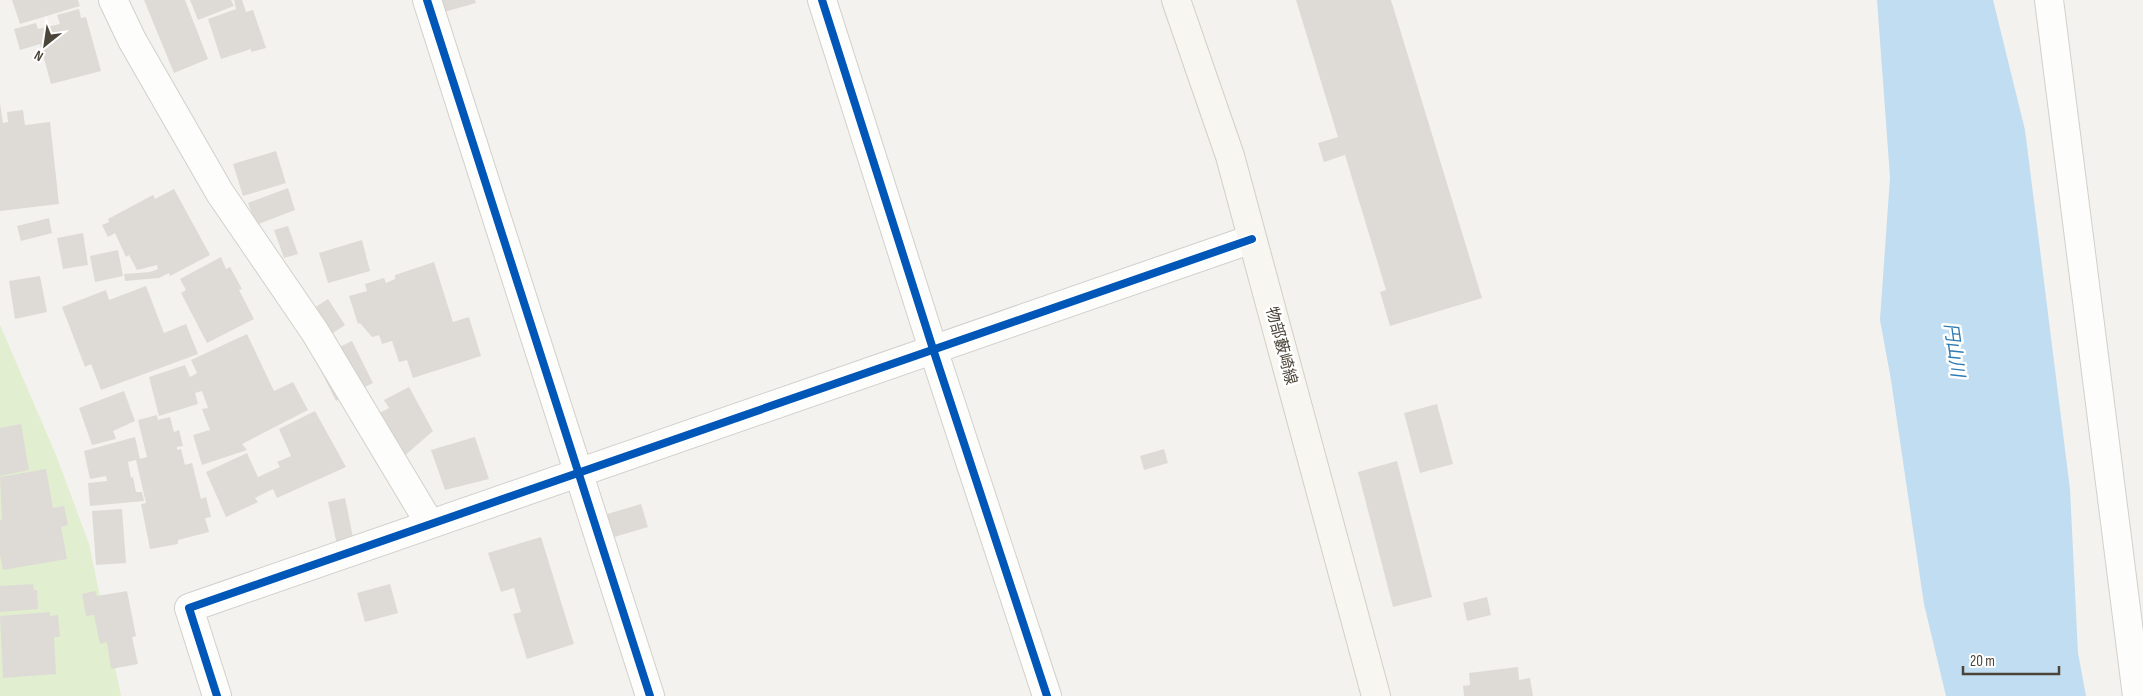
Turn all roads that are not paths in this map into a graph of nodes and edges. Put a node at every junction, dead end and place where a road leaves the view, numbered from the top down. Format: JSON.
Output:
{"nodes":[{"id":1,"x":113,"y":0,"type":"edge"},
{"id":2,"x":427,"y":0,"type":"edge"},
{"id":3,"x":822,"y":0,"type":"edge"},
{"id":4,"x":1176,"y":0,"type":"edge"},
{"id":5,"x":2049,"y":0,"type":"edge"},
{"id":6,"x":1252,"y":239,"type":"junction"},
{"id":7,"x":933,"y":349,"type":"junction"},
{"id":8,"x":578,"y":472,"type":"junction"},
{"id":9,"x":430,"y":524,"type":"junction"},
{"id":10,"x":217,"y":696,"type":"edge"},
{"id":11,"x":650,"y":696,"type":"edge"},
{"id":12,"x":1047,"y":696,"type":"edge"},
{"id":13,"x":1376,"y":696,"type":"edge"},
{"id":14,"x":2138,"y":696,"type":"edge"}],
"edges":[{"from":1,"to":9,"type":"street"},
{"from":2,"to":8,"type":"street"},
{"from":3,"to":7,"type":"street"},
{"from":4,"to":6,"type":"main road","name":"物部藪崎線"},
{"from":5,"to":14,"type":"street"},
{"from":6,"to":7,"type":"street"},
{"from":6,"to":13,"type":"main road","name":"物部藪崎線"},
{"from":7,"to":8,"type":"street"},
{"from":7,"to":12,"type":"street"},
{"from":8,"to":9,"type":"street"},
{"from":8,"to":11,"type":"street"},
{"from":9,"to":10,"type":"street"}]}
